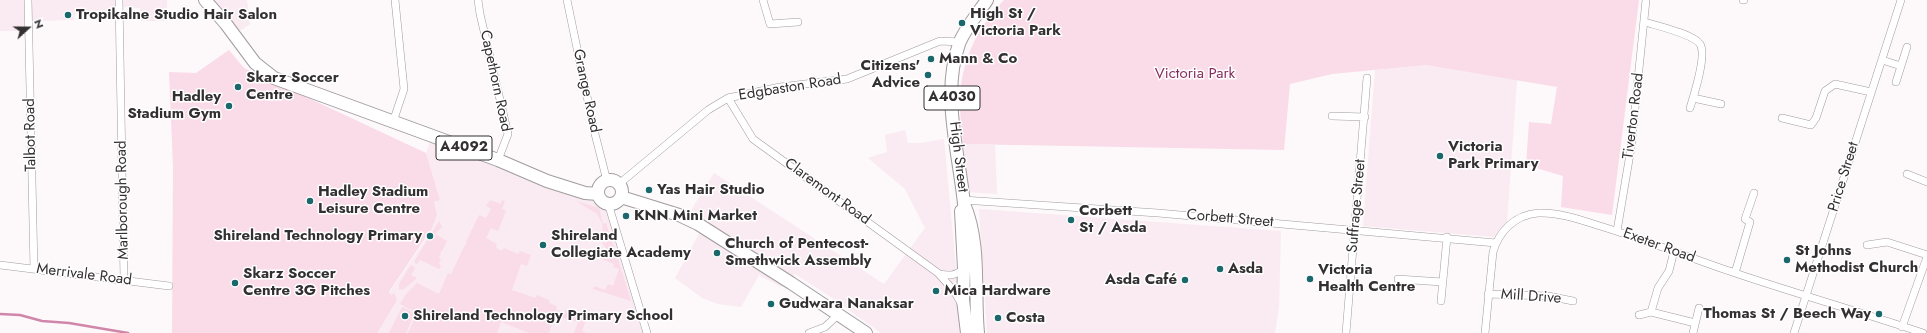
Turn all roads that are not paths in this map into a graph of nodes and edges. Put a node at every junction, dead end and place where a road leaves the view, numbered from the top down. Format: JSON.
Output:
{"nodes":[{"id":1,"x":28,"y":0,"type":"edge"},
{"id":2,"x":119,"y":0,"type":"edge"},
{"id":3,"x":205,"y":0,"type":"edge"},
{"id":4,"x":395,"y":0,"type":"edge"},
{"id":5,"x":478,"y":0,"type":"edge"},
{"id":6,"x":567,"y":0,"type":"edge"},
{"id":7,"x":763,"y":0,"type":"edge"},
{"id":8,"x":988,"y":0,"type":"edge"},
{"id":9,"x":1646,"y":0,"type":"edge"},
{"id":10,"x":1901,"y":0,"type":"edge"},
{"id":11,"x":798,"y":22,"type":"dead end"},
{"id":12,"x":1645,"y":22,"type":"junction"},
{"id":13,"x":960,"y":42,"type":"junction"},
{"id":14,"x":1907,"y":47,"type":"dead end"},
{"id":15,"x":1882,"y":60,"type":"junction"},
{"id":16,"x":1901,"y":66,"type":"junction"},
{"id":17,"x":1367,"y":78,"type":"dead end"},
{"id":18,"x":1896,"y":82,"type":"dead end"},
{"id":19,"x":1871,"y":92,"type":"junction"},
{"id":20,"x":728,"y":98,"type":"junction"},
{"id":21,"x":1693,"y":98,"type":"junction"},
{"id":22,"x":1721,"y":104,"type":"dead end"},
{"id":23,"x":1690,"y":108,"type":"dead end"},
{"id":24,"x":1332,"y":116,"type":"dead end"},
{"id":25,"x":1365,"y":117,"type":"junction"},
{"id":26,"x":1782,"y":118,"type":"dead end"},
{"id":27,"x":392,"y":122,"type":"junction"},
{"id":28,"x":498,"y":160,"type":"junction"},
{"id":29,"x":1907,"y":174,"type":"dead end"},
{"id":30,"x":613,"y":182,"type":"junction"},
{"id":31,"x":1927,"y":182,"type":"edge"},
{"id":32,"x":1754,"y":193,"type":"dead end"},
{"id":33,"x":598,"y":194,"type":"junction"},
{"id":34,"x":621,"y":196,"type":"junction"},
{"id":35,"x":964,"y":202,"type":"junction"},
{"id":36,"x":608,"y":203,"type":"junction"},
{"id":37,"x":1355,"y":230,"type":"junction"},
{"id":38,"x":1617,"y":231,"type":"junction"},
{"id":39,"x":1447,"y":237,"type":"junction"},
{"id":40,"x":1496,"y":243,"type":"junction"},
{"id":41,"x":1866,"y":245,"type":"dead end"},
{"id":42,"x":1674,"y":251,"type":"junction"},
{"id":43,"x":1927,"y":256,"type":"edge"},
{"id":44,"x":0,"y":265,"type":"edge"},
{"id":45,"x":969,"y":268,"type":"junction"},
{"id":46,"x":34,"y":269,"type":"junction"},
{"id":47,"x":1735,"y":273,"type":"junction"},
{"id":48,"x":938,"y":274,"type":"junction"},
{"id":49,"x":124,"y":279,"type":"junction"},
{"id":50,"x":1398,"y":279,"type":"dead end"},
{"id":51,"x":1442,"y":282,"type":"junction"},
{"id":52,"x":169,"y":286,"type":"dead end"},
{"id":53,"x":975,"y":289,"type":"junction"},
{"id":54,"x":1488,"y":294,"type":"junction"},
{"id":55,"x":1807,"y":295,"type":"junction"},
{"id":56,"x":1441,"y":301,"type":"dead end"},
{"id":57,"x":1572,"y":301,"type":"dead end"},
{"id":58,"x":1699,"y":308,"type":"dead end"},
{"id":59,"x":964,"y":309,"type":"junction"},
{"id":60,"x":1652,"y":312,"type":"junction"},
{"id":61,"x":839,"y":314,"type":"junction"},
{"id":62,"x":1639,"y":315,"type":"dead end"},
{"id":63,"x":1695,"y":323,"type":"junction"},
{"id":64,"x":1902,"y":327,"type":"junction"},
{"id":65,"x":647,"y":333,"type":"edge"},
{"id":66,"x":809,"y":333,"type":"edge"},
{"id":67,"x":866,"y":333,"type":"edge"},
{"id":68,"x":967,"y":333,"type":"edge"},
{"id":69,"x":978,"y":333,"type":"edge"},
{"id":70,"x":1346,"y":333,"type":"edge"},
{"id":71,"x":1486,"y":333,"type":"edge"},
{"id":72,"x":1693,"y":333,"type":"edge"},
{"id":73,"x":1794,"y":333,"type":"edge"},
{"id":74,"x":1923,"y":333,"type":"edge"}],
"edges":[{"from":1,"to":46,"type":"street","name":"Talbot Road"},
{"from":2,"to":49,"type":"street","name":"Marlborough Road"},
{"from":3,"to":27,"type":"main road","number":"A4092"},
{"from":4,"to":27,"type":"street"},
{"from":5,"to":28,"type":"street","name":"Capethorn Road"},
{"from":6,"to":30,"type":"street","name":"Grange Road"},
{"from":7,"to":11,"type":"street"},
{"from":8,"to":13,"type":"main road","name":"High Street","number":"A4030"},
{"from":9,"to":12,"type":"street","name":"Tiverton Road"},
{"from":10,"to":15,"type":"street","name":"Price Street"},
{"from":12,"to":21,"type":"street"},
{"from":12,"to":38,"type":"street","name":"Tiverton Road"},
{"from":13,"to":20,"type":"street","name":"Edgbaston Road"},
{"from":13,"to":35,"type":"main road","name":"High Street","number":"A4030"},
{"from":14,"to":16,"type":"street"},
{"from":15,"to":16,"type":"street"},
{"from":15,"to":19,"type":"street","name":"Price Street"},
{"from":16,"to":18,"type":"street"},
{"from":17,"to":25,"type":"street","name":"Suffrage Street"},
{"from":19,"to":26,"type":"street"},
{"from":19,"to":55,"type":"street","name":"Price Street"},
{"from":20,"to":30,"type":"street","name":"Edgbaston Road"},
{"from":20,"to":48,"type":"street","name":"Claremont Road"},
{"from":21,"to":22,"type":"street"},
{"from":21,"to":23,"type":"street"},
{"from":24,"to":25,"type":"street"},
{"from":25,"to":37,"type":"street","name":"Suffrage Street"},
{"from":27,"to":28,"type":"main road","number":"A4092"},
{"from":28,"to":33,"type":"main road","number":"A4092"},
{"from":29,"to":31,"type":"street"},
{"from":30,"to":33,"type":"main road"},
{"from":30,"to":34,"type":"main road"},
{"from":32,"to":47,"type":"street"},
{"from":33,"to":36,"type":"main road"},
{"from":34,"to":36,"type":"main road"},
{"from":34,"to":61,"type":"main road"},
{"from":35,"to":37,"type":"street","name":"Corbett Street"},
{"from":35,"to":45,"type":"main road","name":"High Street","number":"A4030"},
{"from":36,"to":65,"type":"street"},
{"from":37,"to":39,"type":"street","name":"Corbett Street"},
{"from":37,"to":70,"type":"street","name":"Suffrage Street"},
{"from":38,"to":40,"type":"street","name":"Exeter Road"},
{"from":38,"to":42,"type":"street","name":"Exeter Road"},
{"from":39,"to":40,"type":"street","name":"Corbett Street"},
{"from":39,"to":51,"type":"street"},
{"from":40,"to":54,"type":"street"},
{"from":41,"to":43,"type":"street"},
{"from":42,"to":47,"type":"street","name":"Exeter Road"},
{"from":42,"to":60,"type":"street"},
{"from":43,"to":64,"type":"street"},
{"from":44,"to":46,"type":"street","name":"Merrivale Road"},
{"from":45,"to":48,"type":"street"},
{"from":45,"to":53,"type":"main road"},
{"from":45,"to":59,"type":"main road","number":"A4030"},
{"from":46,"to":49,"type":"street","name":"Merrivale Road"},
{"from":47,"to":55,"type":"street","name":"Exeter Road"},
{"from":48,"to":59,"type":"street","name":"Claremont Road"},
{"from":49,"to":52,"type":"street","name":"Merrivale Road"},
{"from":50,"to":51,"type":"street"},
{"from":51,"to":56,"type":"street"},
{"from":53,"to":59,"type":"main road"},
{"from":53,"to":69,"type":"main road"},
{"from":54,"to":57,"type":"street","name":"Mill Drive"},
{"from":54,"to":71,"type":"street"},
{"from":55,"to":64,"type":"street","name":"Exeter Road"},
{"from":55,"to":73,"type":"street","name":"Price Street"},
{"from":58,"to":63,"type":"street"},
{"from":59,"to":68,"type":"main road","number":"A4030"},
{"from":60,"to":62,"type":"street"},
{"from":60,"to":63,"type":"street"},
{"from":61,"to":66,"type":"street"},
{"from":61,"to":67,"type":"main road"},
{"from":63,"to":72,"type":"street"},
{"from":64,"to":74,"type":"street","name":"Exeter Road"}]}
